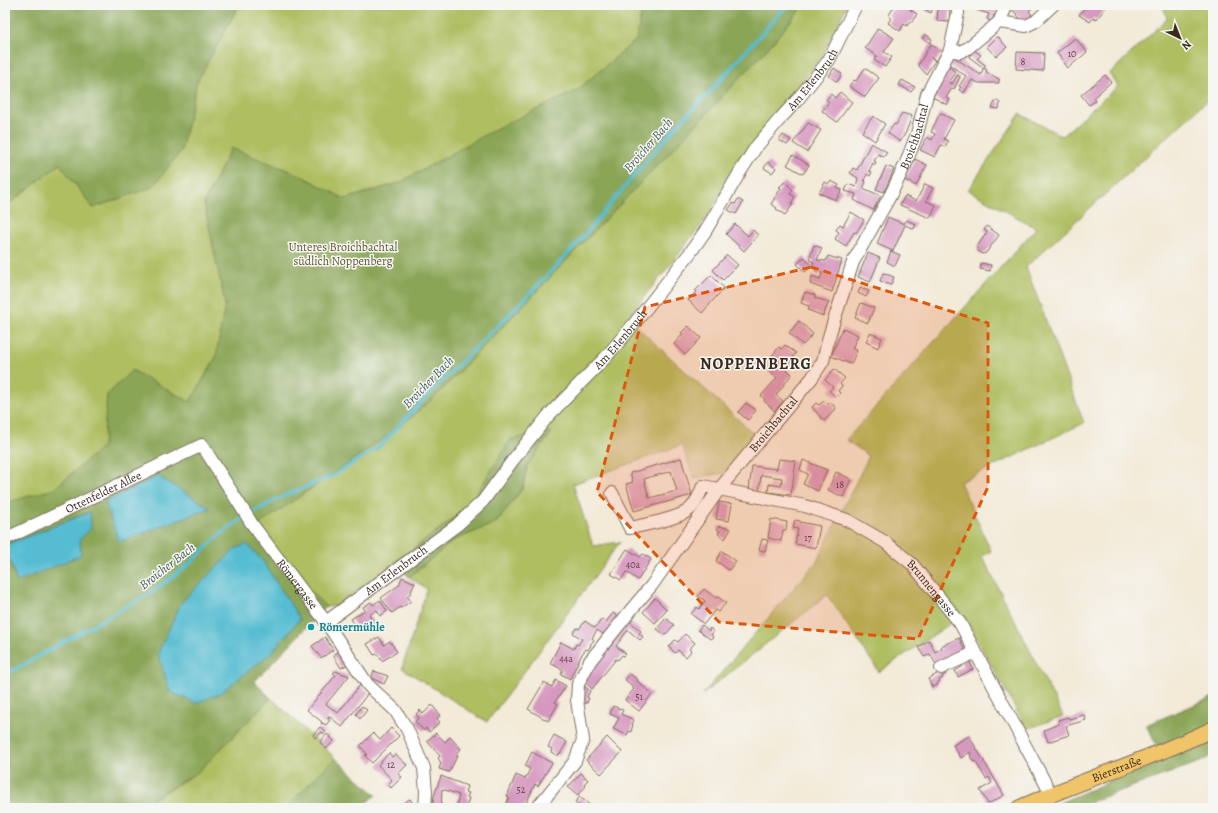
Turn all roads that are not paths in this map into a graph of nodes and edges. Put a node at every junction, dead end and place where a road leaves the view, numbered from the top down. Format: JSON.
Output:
{"nodes":[{"id":1,"x":856,"y":5,"type":"edge"},
{"id":2,"x":958,"y":5,"type":"edge"},
{"id":3,"x":1007,"y":5,"type":"edge"},
{"id":4,"x":1053,"y":5,"type":"edge"},
{"id":5,"x":999,"y":22,"type":"junction"},
{"id":6,"x":950,"y":50,"type":"junction"},
{"id":7,"x":202,"y":445,"type":"joint"},
{"id":8,"x":720,"y":488,"type":"junction"},
{"id":9,"x":612,"y":492,"type":"dead end"},
{"id":10,"x":5,"y":539,"type":"edge"},
{"id":11,"x":326,"y":622,"type":"junction"},
{"id":12,"x":976,"y":652,"type":"junction"},
{"id":13,"x":941,"y":668,"type":"dead end"},
{"id":14,"x":1213,"y":729,"type":"edge"},
{"id":15,"x":1051,"y":794,"type":"junction"},
{"id":16,"x":425,"y":808,"type":"edge"},
{"id":17,"x":538,"y":808,"type":"edge"},
{"id":18,"x":1019,"y":808,"type":"edge"}],
"edges":[{"from":1,"to":11,"type":"street","name":"Am Erlenbruch"},
{"from":2,"to":6,"type":"street","name":"Broichbachtal"},
{"from":3,"to":5,"type":"street"},
{"from":4,"to":5,"type":"street"},
{"from":5,"to":6,"type":"street"},
{"from":6,"to":8,"type":"street","name":"Broichbachtal"},
{"from":7,"to":10,"type":"street","name":"Ottenfelder Allee"},
{"from":7,"to":11,"type":"street","name":"Römergasse"},
{"from":8,"to":9,"type":"street","name":"Brunnengasse"},
{"from":8,"to":12,"type":"street","name":"Brunnengasse"},
{"from":8,"to":17,"type":"street","name":"Broichbachtal"},
{"from":11,"to":16,"type":"street","name":"Römergasse"},
{"from":12,"to":13,"type":"street"},
{"from":12,"to":15,"type":"street","name":"Brunnengasse"},
{"from":14,"to":15,"type":"main road","name":"Bierstraße"},
{"from":15,"to":18,"type":"main road","name":"Bierstraße"}]}
